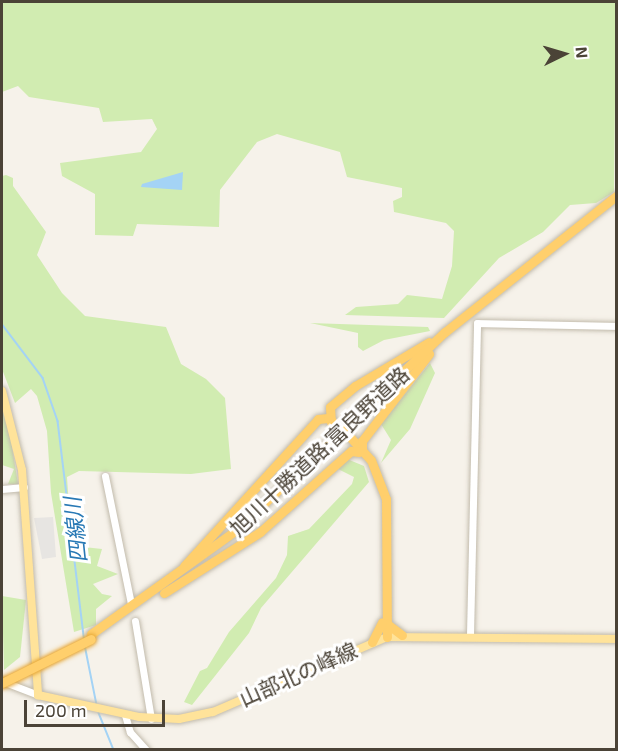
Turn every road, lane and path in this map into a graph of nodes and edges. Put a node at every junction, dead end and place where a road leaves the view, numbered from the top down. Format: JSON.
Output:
{"nodes":[{"id":1,"x":616,"y":196,"type":"edge"},
{"id":2,"x":616,"y":203,"type":"edge"},
{"id":3,"x":616,"y":326,"type":"edge"},
{"id":4,"x":445,"y":332,"type":"junction"},
{"id":5,"x":429,"y":354,"type":"junction"},
{"id":6,"x":2,"y":391,"type":"edge"},
{"id":7,"x":328,"y":418,"type":"junction"},
{"id":8,"x":339,"y":429,"type":"dead end"},
{"id":9,"x":348,"y":439,"type":"dead end"},
{"id":10,"x":361,"y":451,"type":"junction"},
{"id":11,"x":105,"y":476,"type":"dead end"},
{"id":12,"x":24,"y":487,"type":"junction"},
{"id":13,"x":2,"y":489,"type":"edge"},
{"id":14,"x":162,"y":591,"type":"junction"},
{"id":15,"x":131,"y":604,"type":"dead end"},
{"id":16,"x":135,"y":621,"type":"dead end"},
{"id":17,"x":384,"y":622,"type":"junction"},
{"id":18,"x":402,"y":635,"type":"junction"},
{"id":19,"x":470,"y":635,"type":"junction"},
{"id":20,"x":385,"y":638,"type":"junction"},
{"id":21,"x":616,"y":639,"type":"edge"},
{"id":22,"x":372,"y":642,"type":"junction"},
{"id":23,"x":2,"y":681,"type":"edge"},
{"id":24,"x":39,"y":695,"type":"junction"},
{"id":25,"x":125,"y":715,"type":"junction"},
{"id":26,"x":151,"y":719,"type":"junction"},
{"id":27,"x":146,"y":750,"type":"edge"}],
"edges":[{"from":1,"to":4,"type":"highway","name":"旭川十勝道路;富良野道路"},
{"from":2,"to":5,"type":"highway","name":"旭川十勝道路;富良野道路"},
{"from":3,"to":19,"type":"street"},
{"from":4,"to":7,"type":"highway"},
{"from":4,"to":14,"type":"highway","name":"旭川十勝道路;富良野道路"},
{"from":5,"to":10,"type":"highway"},
{"from":5,"to":14,"type":"highway","name":"旭川十勝道路;富良野道路"},
{"from":6,"to":12,"type":"main road"},
{"from":7,"to":8,"type":"highway"},
{"from":7,"to":14,"type":"highway"},
{"from":9,"to":10,"type":"highway"},
{"from":10,"to":14,"type":"highway"},
{"from":10,"to":17,"type":"highway"},
{"from":11,"to":15,"type":"street"},
{"from":12,"to":13,"type":"street"},
{"from":12,"to":24,"type":"main road"},
{"from":14,"to":23,"type":"highway","name":"旭川十勝道路;富良野道路","bridge":true},
{"from":16,"to":26,"type":"street"},
{"from":17,"to":18,"type":"highway"},
{"from":17,"to":20,"type":"highway"},
{"from":17,"to":22,"type":"highway"},
{"from":18,"to":19,"type":"main road","name":"山部北の峰線"},
{"from":18,"to":20,"type":"main road","name":"山部北の峰線"},
{"from":19,"to":21,"type":"main road","name":"山部北の峰線"},
{"from":20,"to":22,"type":"main road","name":"山部北の峰線"},
{"from":22,"to":26,"type":"main road","name":"山部北の峰線"},
{"from":23,"to":24,"type":"street"},
{"from":24,"to":25,"type":"main road","name":"山部北の峰線"},
{"from":25,"to":26,"type":"main road","name":"山部北の峰線"},
{"from":25,"to":27,"type":"street"}]}
